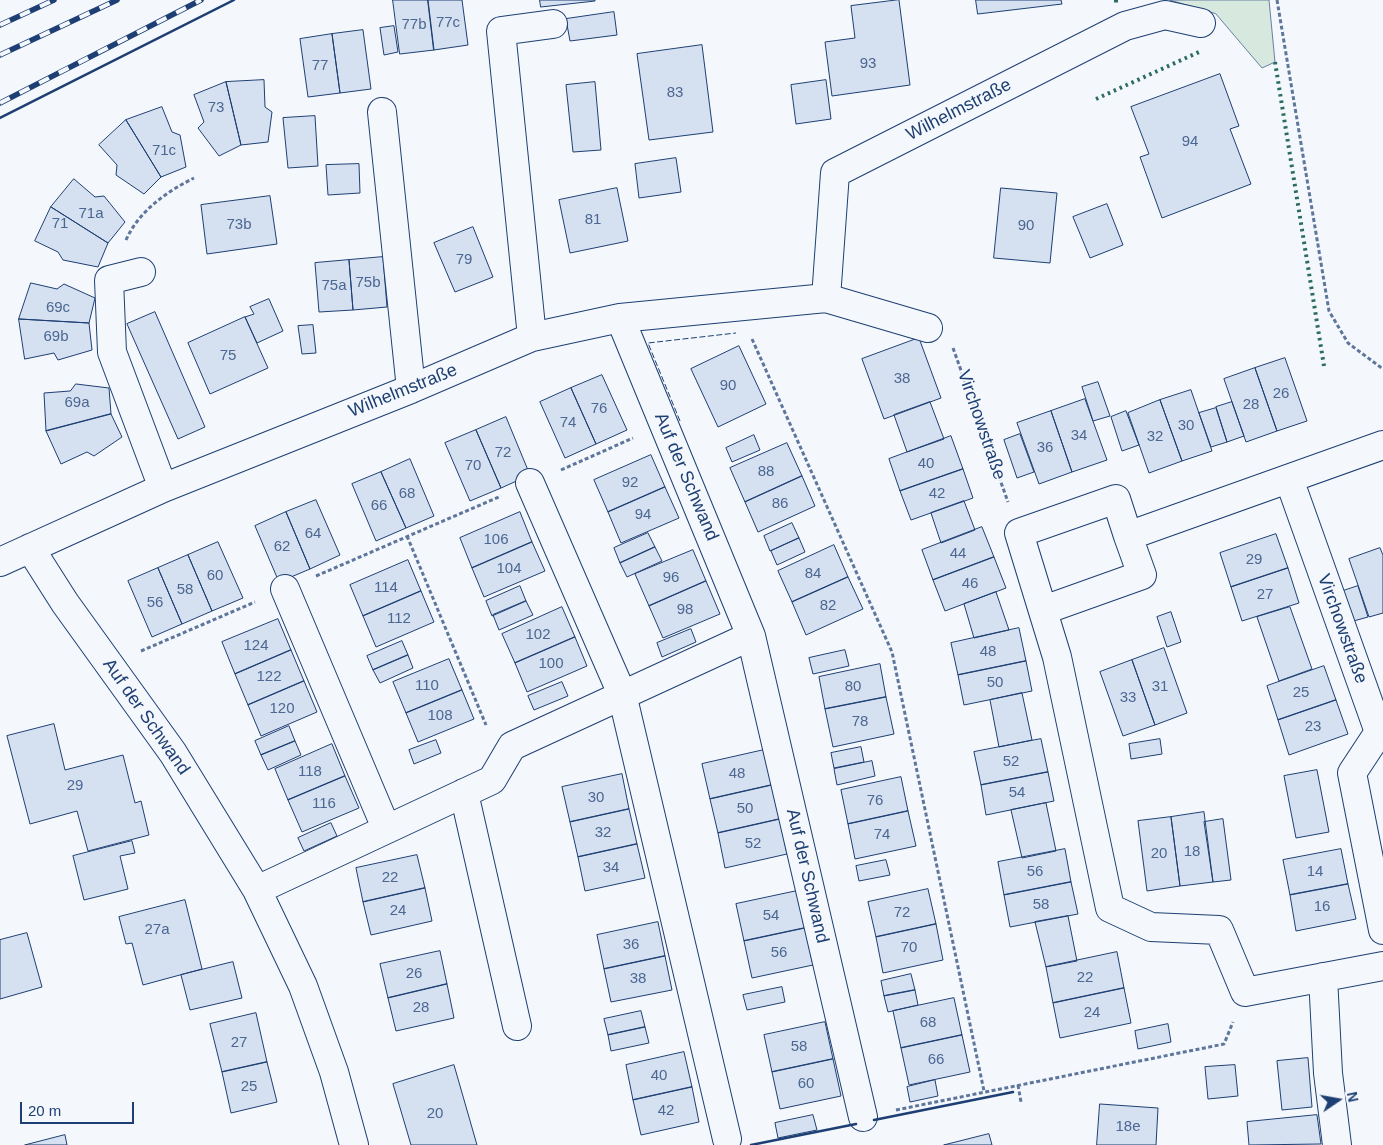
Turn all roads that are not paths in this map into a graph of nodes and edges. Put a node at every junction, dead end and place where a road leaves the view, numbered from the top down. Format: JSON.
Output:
{"nodes":[{"id":1,"x":1201,"y":23,"type":"dead end"},
{"id":2,"x":552,"y":24,"type":"dead end"},
{"id":3,"x":382,"y":112,"type":"dead end"},
{"id":4,"x":141,"y":272,"type":"dead end"},
{"id":5,"x":826,"y":298,"type":"junction"},
{"id":6,"x":620,"y":318,"type":"junction"},
{"id":7,"x":928,"y":328,"type":"road end"},
{"id":8,"x":532,"y":337,"type":"junction"},
{"id":9,"x":411,"y":389,"type":"junction"},
{"id":10,"x":1383,"y":445,"type":"edge"},
{"id":11,"x":1289,"y":479,"type":"junction"},
{"id":12,"x":530,"y":483,"type":"road end"},
{"id":13,"x":163,"y":488,"type":"junction"},
{"id":14,"x":1128,"y":536,"type":"junction"},
{"id":15,"x":30,"y":548,"type":"junction"},
{"id":16,"x":0,"y":562,"type":"edge"},
{"id":17,"x":285,"y":590,"type":"road end"},
{"id":18,"x":1044,"y":610,"type":"junction"},
{"id":19,"x":751,"y":636,"type":"junction"},
{"id":20,"x":622,"y":694,"type":"junction"},
{"id":21,"x":464,"y":794,"type":"junction"},
{"id":22,"x":386,"y":828,"type":"junction"},
{"id":23,"x":257,"y":890,"type":"junction"},
{"id":24,"x":1383,"y":930,"type":"edge"},
{"id":25,"x":1383,"y":966,"type":"edge"},
{"id":26,"x":1323,"y":977,"type":"junction"},
{"id":27,"x":516,"y":1026,"type":"dead end"},
{"id":28,"x":863,"y":1117,"type":"road end"},
{"id":29,"x":726,"y":1138,"type":"dead end"},
{"id":30,"x":354,"y":1145,"type":"edge"},
{"id":31,"x":1337,"y":1145,"type":"edge"}],
"edges":[{"from":1,"to":5,"type":"street","name":"Wilhelmstraße"},
{"from":2,"to":8,"type":"street"},
{"from":3,"to":9,"type":"street"},
{"from":4,"to":13,"type":"street"},
{"from":5,"to":6,"type":"street","name":"Wilhelmstraße"},
{"from":5,"to":7,"type":"street","name":"Wilhelmstraße"},
{"from":6,"to":8,"type":"street","name":"Wilhelmstraße"},
{"from":6,"to":19,"type":"street","name":"Auf der Schwand"},
{"from":8,"to":9,"type":"street","name":"Wilhelmstraße"},
{"from":9,"to":13,"type":"street","name":"Wilhelmstraße"},
{"from":10,"to":11,"type":"street"},
{"from":11,"to":14,"type":"street"},
{"from":11,"to":24,"type":"street","name":"Virchowstraße"},
{"from":12,"to":20,"type":"street"},
{"from":13,"to":15,"type":"street","name":"Wilhelmstraße"},
{"from":14,"to":18,"type":"street"},
{"from":14,"to":18,"type":"street"},
{"from":15,"to":16,"type":"street","name":"Wilhelmstraße"},
{"from":15,"to":23,"type":"street","name":"Auf der Schwand"},
{"from":17,"to":22,"type":"street"},
{"from":18,"to":26,"type":"street"},
{"from":19,"to":20,"type":"street"},
{"from":19,"to":28,"type":"street","name":"Auf der Schwand"},
{"from":20,"to":21,"type":"street"},
{"from":20,"to":29,"type":"street"},
{"from":21,"to":22,"type":"street"},
{"from":21,"to":27,"type":"street"},
{"from":22,"to":23,"type":"street"},
{"from":23,"to":30,"type":"street","name":"Auf der Schwand"},
{"from":25,"to":26,"type":"street"},
{"from":26,"to":31,"type":"street"}]}
